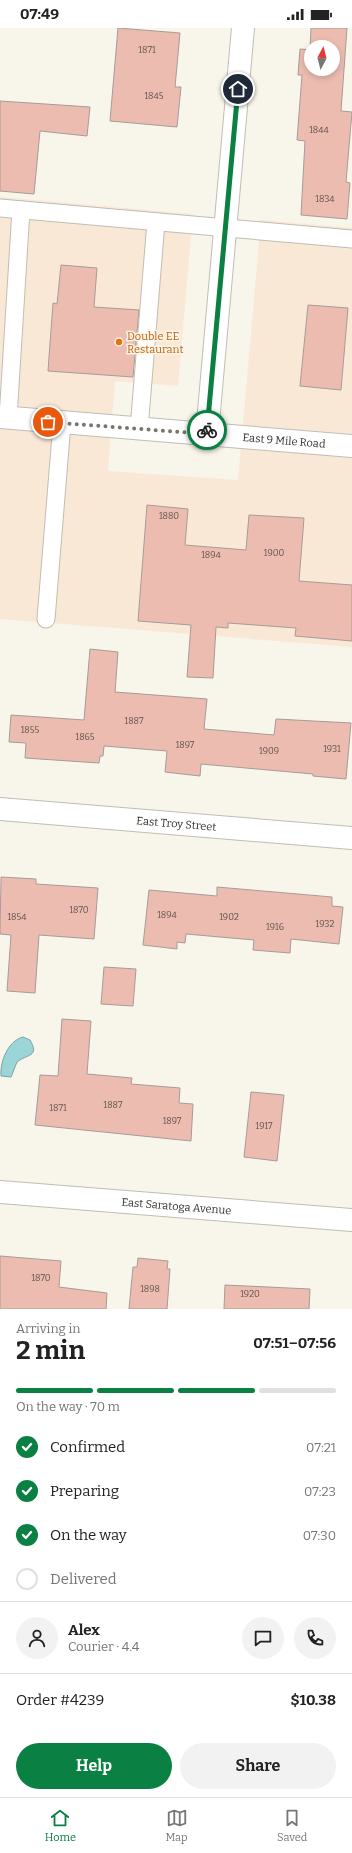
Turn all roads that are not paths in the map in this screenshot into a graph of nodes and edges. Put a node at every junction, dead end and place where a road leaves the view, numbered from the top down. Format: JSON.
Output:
{"nodes":[{"id":1,"x":243,"y":28,"type":"edge"},
{"id":2,"x":0,"y":208,"type":"edge"},
{"id":3,"x":21,"y":210,"type":"junction"},
{"id":4,"x":156,"y":222,"type":"junction"},
{"id":5,"x":224,"y":228,"type":"junction"},
{"id":6,"x":352,"y":239,"type":"edge"},
{"id":7,"x":4,"y":418,"type":"edge"},
{"id":8,"x":62,"y":423,"type":"junction"},
{"id":9,"x":139,"y":429,"type":"junction"},
{"id":10,"x":207,"y":434,"type":"junction"},
{"id":11,"x":352,"y":446,"type":"edge"},
{"id":12,"x":46,"y":619,"type":"dead end"},
{"id":13,"x":0,"y":809,"type":"edge"},
{"id":14,"x":352,"y":838,"type":"edge"},
{"id":15,"x":0,"y":1192,"type":"edge"},
{"id":16,"x":352,"y":1220,"type":"edge"}],
"edges":[{"from":1,"to":5,"type":"street"},
{"from":2,"to":3,"type":"lane"},
{"from":3,"to":4,"type":"lane"},
{"from":3,"to":7,"type":"lane"},
{"from":4,"to":5,"type":"lane"},
{"from":4,"to":9,"type":"lane"},
{"from":5,"to":6,"type":"lane"},
{"from":5,"to":10,"type":"street"},
{"from":7,"to":8,"type":"street","name":"East 9 Mile Road"},
{"from":8,"to":9,"type":"street","name":"East 9 Mile Road"},
{"from":8,"to":12,"type":"lane"},
{"from":9,"to":10,"type":"street","name":"East 9 Mile Road"},
{"from":10,"to":11,"type":"street","name":"East 9 Mile Road"},
{"from":13,"to":14,"type":"street","name":"East Troy Street"},
{"from":15,"to":16,"type":"street","name":"East Saratoga Avenue"}]}
